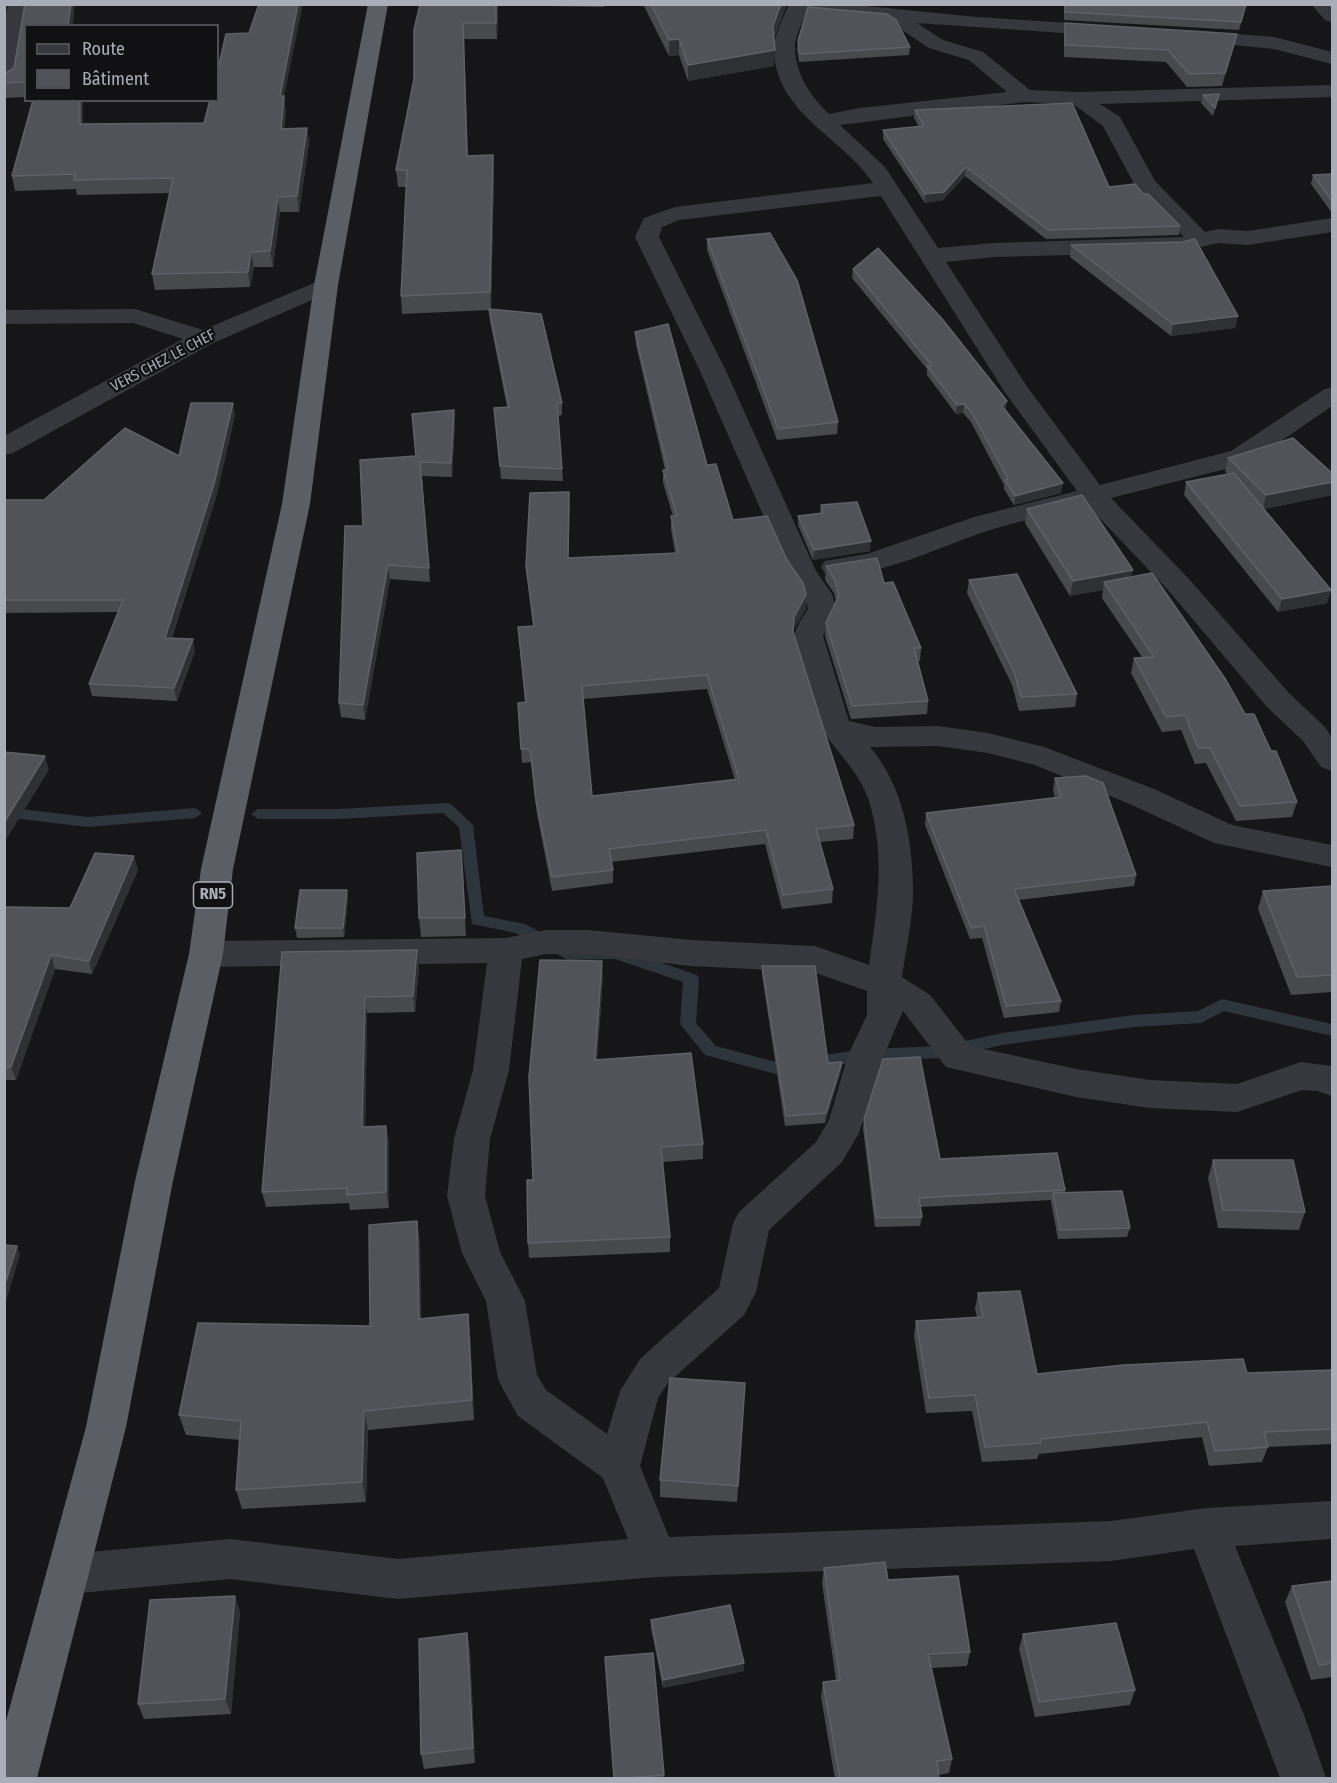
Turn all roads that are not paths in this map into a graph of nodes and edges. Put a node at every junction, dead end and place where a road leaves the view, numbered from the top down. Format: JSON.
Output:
{"nodes":[{"id":1,"x":18,"y":4,"type":"edge"},
{"id":2,"x":378,"y":4,"type":"edge"},
{"id":3,"x":1321,"y":4,"type":"edge"},
{"id":4,"x":799,"y":5,"type":"edge"},
{"id":5,"x":891,"y":15,"type":"junction"},
{"id":6,"x":1332,"y":16,"type":"edge"},
{"id":7,"x":1132,"y":32,"type":"edge"},
{"id":8,"x":1168,"y":34,"type":"edge"},
{"id":9,"x":1332,"y":58,"type":"edge"},
{"id":10,"x":5,"y":74,"type":"edge"},
{"id":11,"x":1332,"y":91,"type":"edge"},
{"id":12,"x":1025,"y":96,"type":"junction"},
{"id":13,"x":1078,"y":98,"type":"junction"},
{"id":14,"x":824,"y":122,"type":"junction"},
{"id":15,"x":888,"y":188,"type":"junction"},
{"id":16,"x":1332,"y":225,"type":"edge"},
{"id":17,"x":1201,"y":241,"type":"junction"},
{"id":18,"x":932,"y":256,"type":"junction"},
{"id":19,"x":326,"y":285,"type":"junction"},
{"id":20,"x":4,"y":317,"type":"edge"},
{"id":21,"x":204,"y":338,"type":"junction"},
{"id":22,"x":1332,"y":395,"type":"edge"},
{"id":23,"x":4,"y":447,"type":"edge"},
{"id":24,"x":1095,"y":497,"type":"junction"},
{"id":25,"x":802,"y":572,"type":"junction"},
{"id":26,"x":836,"y":728,"type":"junction"},
{"id":27,"x":1332,"y":760,"type":"edge"},
{"id":28,"x":1332,"y":856,"type":"edge"},
{"id":29,"x":506,"y":950,"type":"junction"},
{"id":30,"x":206,"y":954,"type":"junction"},
{"id":31,"x":884,"y":983,"type":"junction"},
{"id":32,"x":1332,"y":1082,"type":"edge"},
{"id":33,"x":619,"y":1466,"type":"junction"},
{"id":34,"x":1332,"y":1520,"type":"edge"},
{"id":35,"x":1207,"y":1528,"type":"junction"},
{"id":36,"x":657,"y":1557,"type":"junction"},
{"id":37,"x":69,"y":1574,"type":"junction"},
{"id":38,"x":14,"y":1779,"type":"edge"},
{"id":39,"x":1303,"y":1779,"type":"edge"}],
"edges":[{"from":1,"to":10,"type":"street"},
{"from":2,"to":19,"type":"highway","number":"RN5"},
{"from":3,"to":6,"type":"street"},
{"from":4,"to":5,"type":"street"},
{"from":4,"to":14,"type":"street"},
{"from":5,"to":7,"type":"street"},
{"from":5,"to":12,"type":"street"},
{"from":8,"to":9,"type":"street"},
{"from":11,"to":13,"type":"street"},
{"from":12,"to":13,"type":"street"},
{"from":12,"to":14,"type":"street"},
{"from":13,"to":17,"type":"street"},
{"from":14,"to":15,"type":"street"},
{"from":15,"to":18,"type":"street"},
{"from":15,"to":25,"type":"street"},
{"from":16,"to":17,"type":"street"},
{"from":17,"to":18,"type":"street"},
{"from":18,"to":24,"type":"street"},
{"from":19,"to":21,"type":"street","name":"VERS CHEZ LE CHEF"},
{"from":19,"to":30,"type":"highway","number":"RN5"},
{"from":20,"to":21,"type":"street"},
{"from":21,"to":23,"type":"street","name":"VERS CHEZ LE CHEF"},
{"from":22,"to":24,"type":"street"},
{"from":24,"to":25,"type":"street"},
{"from":24,"to":27,"type":"street"},
{"from":25,"to":26,"type":"street"},
{"from":26,"to":28,"type":"street"},
{"from":26,"to":31,"type":"street"},
{"from":29,"to":30,"type":"street"},
{"from":29,"to":31,"type":"street"},
{"from":29,"to":33,"type":"street"},
{"from":30,"to":37,"type":"highway","number":"RN5"},
{"from":31,"to":32,"type":"street"},
{"from":31,"to":33,"type":"street"},
{"from":33,"to":36,"type":"street"},
{"from":34,"to":35,"type":"street"},
{"from":35,"to":36,"type":"street"},
{"from":35,"to":39,"type":"street"},
{"from":36,"to":37,"type":"street"},
{"from":37,"to":38,"type":"highway","number":"RN5"}]}
